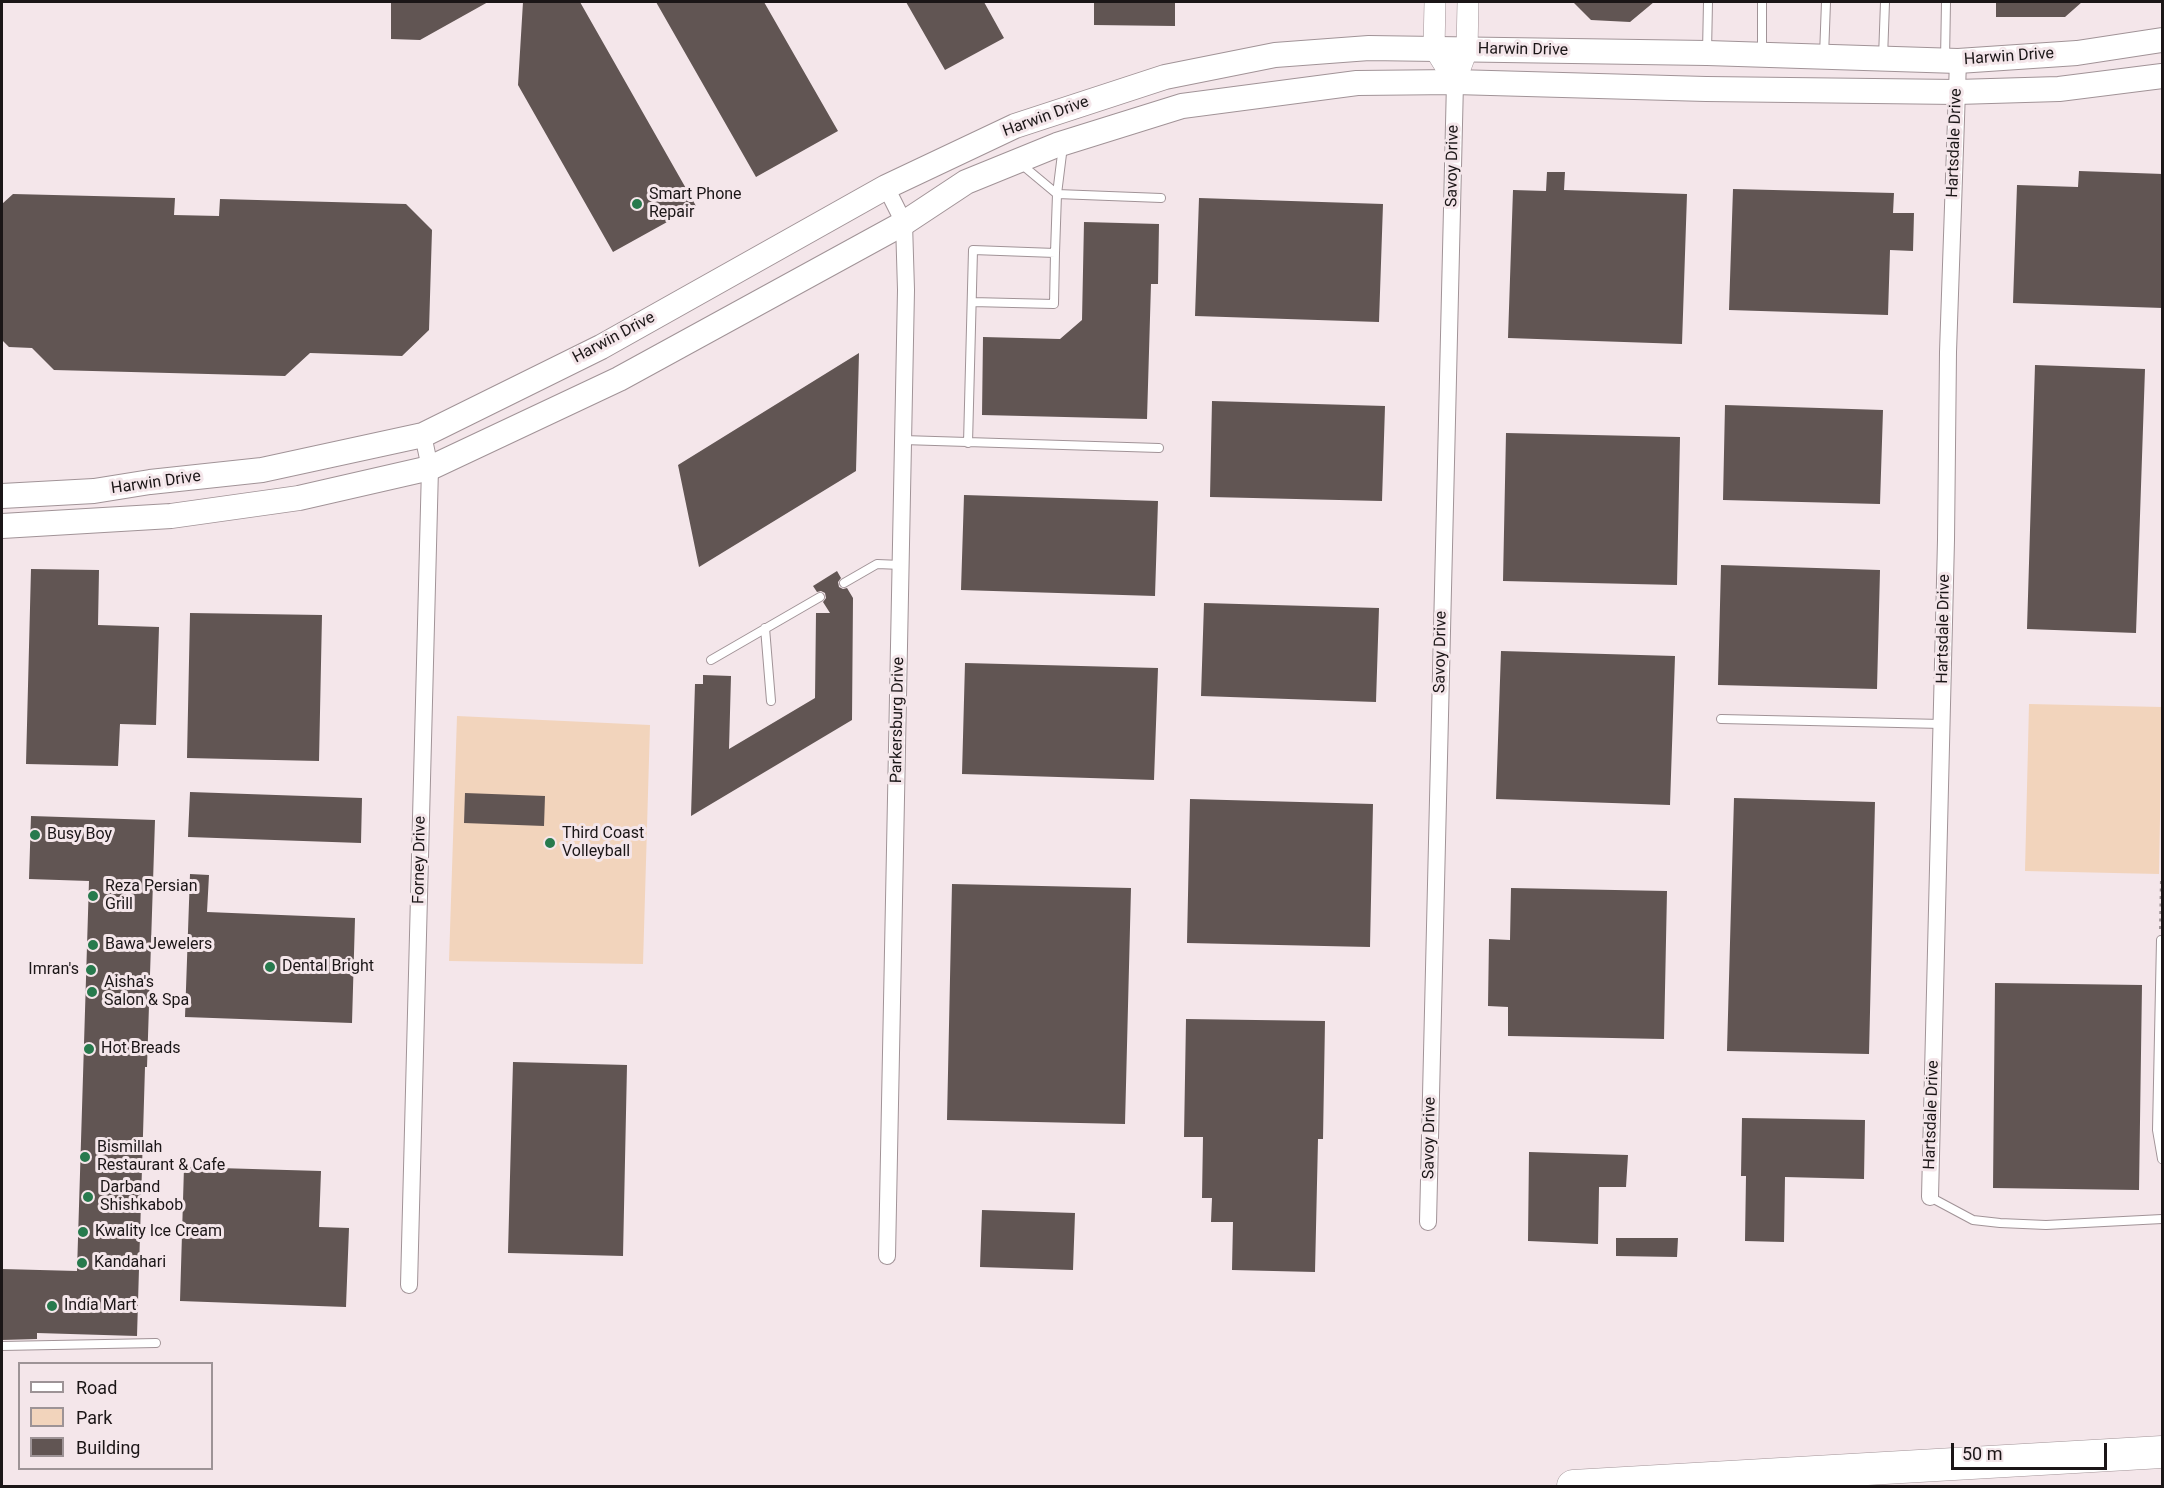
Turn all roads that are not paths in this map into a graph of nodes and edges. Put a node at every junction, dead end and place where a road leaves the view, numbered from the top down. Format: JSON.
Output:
{"nodes":[{"id":1,"x":1435,"y":2,"type":"edge"},
{"id":2,"x":1468,"y":2,"type":"edge"},
{"id":3,"x":1708,"y":2,"type":"edge"},
{"id":4,"x":1762,"y":2,"type":"edge"},
{"id":5,"x":1826,"y":2,"type":"edge"},
{"id":6,"x":1885,"y":2,"type":"edge"},
{"id":7,"x":1946,"y":2,"type":"edge"},
{"id":8,"x":2163,"y":40,"type":"edge"},
{"id":9,"x":1434,"y":48,"type":"junction"},
{"id":10,"x":1467,"y":50,"type":"junction"},
{"id":11,"x":1707,"y":53,"type":"junction"},
{"id":12,"x":1762,"y":54,"type":"junction"},
{"id":13,"x":1824,"y":57,"type":"junction"},
{"id":14,"x":1883,"y":58,"type":"junction"},
{"id":15,"x":1951,"y":60,"type":"junction"},
{"id":16,"x":2163,"y":76,"type":"edge"},
{"id":17,"x":1165,"y":77,"type":"junction"},
{"id":18,"x":1455,"y":82,"type":"junction"},
{"id":19,"x":1706,"y":89,"type":"junction"},
{"id":20,"x":1957,"y":92,"type":"junction"},
{"id":21,"x":1182,"y":106,"type":"junction"},
{"id":22,"x":1063,"y":144,"type":"junction"},
{"id":23,"x":1018,"y":162,"type":"junction"},
{"id":24,"x":886,"y":187,"type":"junction"},
{"id":25,"x":1057,"y":195,"type":"junction"},
{"id":26,"x":1161,"y":198,"type":"dead end"},
{"id":27,"x":904,"y":223,"type":"junction"},
{"id":28,"x":1055,"y":253,"type":"junction"},
{"id":29,"x":972,"y":302,"type":"junction"},
{"id":30,"x":601,"y":347,"type":"junction"},
{"id":31,"x":619,"y":379,"type":"junction"},
{"id":32,"x":423,"y":435,"type":"junction"},
{"id":33,"x":903,"y":440,"type":"junction"},
{"id":34,"x":968,"y":442,"type":"junction"},
{"id":35,"x":1159,"y":448,"type":"dead end"},
{"id":36,"x":430,"y":468,"type":"junction"},
{"id":37,"x":2,"y":496,"type":"edge"},
{"id":38,"x":2,"y":526,"type":"edge"},
{"id":39,"x":901,"y":565,"type":"junction"},
{"id":40,"x":844,"y":583,"type":"dead end"},
{"id":41,"x":820,"y":597,"type":"dead end"},
{"id":42,"x":765,"y":628,"type":"junction"},
{"id":43,"x":711,"y":660,"type":"dead end"},
{"id":44,"x":771,"y":701,"type":"dead end"},
{"id":45,"x":1721,"y":719,"type":"dead end"},
{"id":46,"x":1942,"y":724,"type":"junction"},
{"id":47,"x":2161,"y":940,"type":"edge"},
{"id":48,"x":2163,"y":1159,"type":"edge"},
{"id":49,"x":1930,"y":1197,"type":"joint"},
{"id":50,"x":2163,"y":1219,"type":"edge"},
{"id":51,"x":1428,"y":1222,"type":"dead end"},
{"id":52,"x":887,"y":1256,"type":"dead end"},
{"id":53,"x":409,"y":1286,"type":"dead end"},
{"id":54,"x":156,"y":1343,"type":"dead end"},
{"id":55,"x":2,"y":1346,"type":"edge"},
{"id":56,"x":2163,"y":1452,"type":"edge"},
{"id":57,"x":1573,"y":1486,"type":"edge"}],
"edges":[{"from":1,"to":9,"type":"street"},
{"from":2,"to":10,"type":"street","name":"Savoy Drive"},
{"from":3,"to":11,"type":"lane"},
{"from":4,"to":12,"type":"lane"},
{"from":5,"to":13,"type":"lane"},
{"from":6,"to":14,"type":"lane"},
{"from":7,"to":15,"type":"lane"},
{"from":8,"to":15,"type":"main road","name":"Harwin Drive"},
{"from":9,"to":10,"type":"main road","name":"Harwin Drive"},
{"from":9,"to":17,"type":"main road","name":"Harwin Drive"},
{"from":9,"to":18,"type":"street"},
{"from":10,"to":11,"type":"main road","name":"Harwin Drive"},
{"from":10,"to":18,"type":"street","name":"Savoy Drive"},
{"from":11,"to":12,"type":"main road","name":"Harwin Drive"},
{"from":11,"to":19,"type":"main road"},
{"from":12,"to":13,"type":"main road","name":"Harwin Drive"},
{"from":13,"to":14,"type":"main road","name":"Harwin Drive"},
{"from":14,"to":15,"type":"main road","name":"Harwin Drive"},
{"from":15,"to":20,"type":"street","name":"Hartsdale Drive"},
{"from":16,"to":20,"type":"main road","name":"Harwin Drive"},
{"from":17,"to":21,"type":"main road"},
{"from":17,"to":24,"type":"main road","name":"Harwin Drive"},
{"from":18,"to":19,"type":"main road","name":"Harwin Drive"},
{"from":18,"to":21,"type":"main road","name":"Harwin Drive"},
{"from":18,"to":51,"type":"street","name":"Savoy Drive"},
{"from":19,"to":20,"type":"main road","name":"Harwin Drive"},
{"from":20,"to":46,"type":"street","name":"Hartsdale Drive"},
{"from":21,"to":22,"type":"main road","name":"Harwin Drive"},
{"from":22,"to":23,"type":"main road","name":"Harwin Drive"},
{"from":22,"to":25,"type":"lane"},
{"from":23,"to":25,"type":"lane"},
{"from":23,"to":27,"type":"main road","name":"Harwin Drive"},
{"from":24,"to":27,"type":"street","name":"Parkersburg Drive"},
{"from":24,"to":30,"type":"main road","name":"Harwin Drive"},
{"from":25,"to":26,"type":"lane"},
{"from":25,"to":28,"type":"lane"},
{"from":27,"to":31,"type":"main road","name":"Harwin Drive"},
{"from":27,"to":33,"type":"street","name":"Parkersburg Drive"},
{"from":28,"to":29,"type":"lane"},
{"from":28,"to":29,"type":"lane"},
{"from":29,"to":34,"type":"lane"},
{"from":30,"to":31,"type":"main road"},
{"from":30,"to":32,"type":"main road","name":"Harwin Drive"},
{"from":31,"to":36,"type":"main road","name":"Harwin Drive"},
{"from":32,"to":36,"type":"street","name":"Forney Drive"},
{"from":32,"to":37,"type":"main road","name":"Harwin Drive"},
{"from":33,"to":34,"type":"lane"},
{"from":33,"to":39,"type":"street","name":"Parkersburg Drive"},
{"from":34,"to":35,"type":"lane"},
{"from":36,"to":38,"type":"main road","name":"Harwin Drive"},
{"from":36,"to":53,"type":"street","name":"Forney Drive"},
{"from":39,"to":40,"type":"lane"},
{"from":39,"to":52,"type":"street","name":"Parkersburg Drive"},
{"from":41,"to":42,"type":"lane"},
{"from":42,"to":43,"type":"lane"},
{"from":42,"to":44,"type":"lane"},
{"from":45,"to":46,"type":"lane"},
{"from":46,"to":49,"type":"street","name":"Hartsdale Drive"},
{"from":47,"to":48,"type":"lane"},
{"from":49,"to":50,"type":"lane"},
{"from":54,"to":55,"type":"lane"},
{"from":56,"to":57,"type":"highway"}]}
